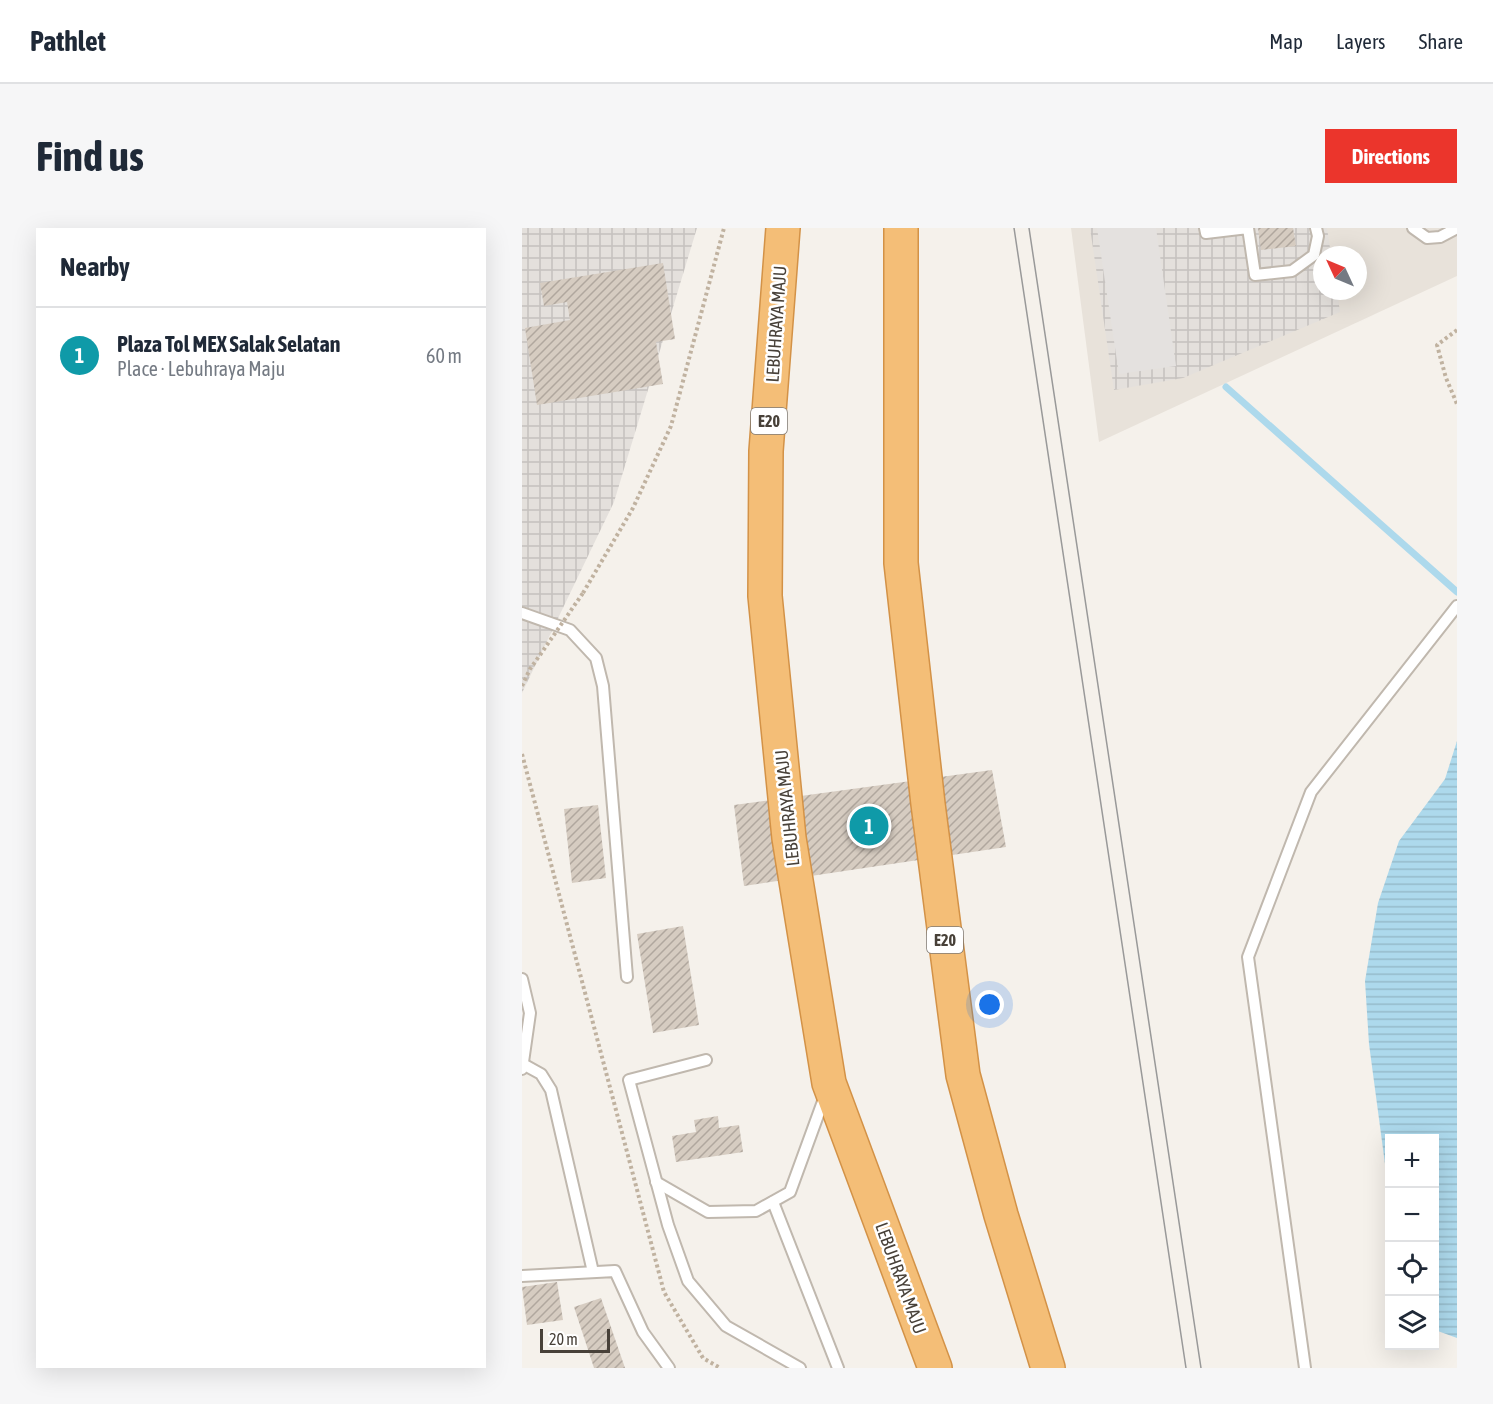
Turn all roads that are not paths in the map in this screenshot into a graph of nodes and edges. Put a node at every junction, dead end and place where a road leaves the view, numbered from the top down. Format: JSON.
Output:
{"nodes":[{"id":1,"x":783,"y":228,"type":"edge"},
{"id":2,"x":902,"y":228,"type":"edge"},
{"id":3,"x":1205,"y":228,"type":"edge"},
{"id":4,"x":1316,"y":228,"type":"edge"},
{"id":5,"x":1413,"y":228,"type":"edge"},
{"id":6,"x":1456,"y":228,"type":"edge"},
{"id":7,"x":1457,"y":606,"type":"edge"},
{"id":8,"x":522,"y":613,"type":"edge"},
{"id":9,"x":627,"y":977,"type":"dead end"},
{"id":10,"x":522,"y":980,"type":"edge"},
{"id":11,"x":706,"y":1060,"type":"dead end"},
{"id":12,"x":523,"y":1068,"type":"edge"},
{"id":13,"x":829,"y":1083,"type":"junction"},
{"id":14,"x":656,"y":1182,"type":"junction"},
{"id":15,"x":772,"y":1202,"type":"junction"},
{"id":16,"x":593,"y":1272,"type":"junction"},
{"id":17,"x":522,"y":1275,"type":"edge"},
{"id":18,"x":669,"y":1368,"type":"edge"},
{"id":19,"x":800,"y":1368,"type":"edge"},
{"id":20,"x":838,"y":1368,"type":"edge"},
{"id":21,"x":935,"y":1368,"type":"edge"},
{"id":22,"x":1048,"y":1368,"type":"edge"},
{"id":23,"x":1305,"y":1368,"type":"edge"}],
"edges":[{"from":1,"to":13,"type":"highway","name":"LEBUHRAYA MAJU","number":"E20"},
{"from":2,"to":22,"type":"highway","number":"E20"},
{"from":3,"to":4,"type":"lane"},
{"from":5,"to":6,"type":"lane"},
{"from":7,"to":23,"type":"lane"},
{"from":8,"to":9,"type":"lane"},
{"from":10,"to":12,"type":"lane"},
{"from":11,"to":14,"type":"lane"},
{"from":12,"to":16,"type":"lane"},
{"from":13,"to":15,"type":"lane"},
{"from":13,"to":21,"type":"highway","name":"LEBUHRAYA MAJU","number":"E20"},
{"from":14,"to":15,"type":"lane"},
{"from":14,"to":19,"type":"lane"},
{"from":15,"to":20,"type":"lane"},
{"from":16,"to":17,"type":"lane"},
{"from":16,"to":18,"type":"lane"}]}
